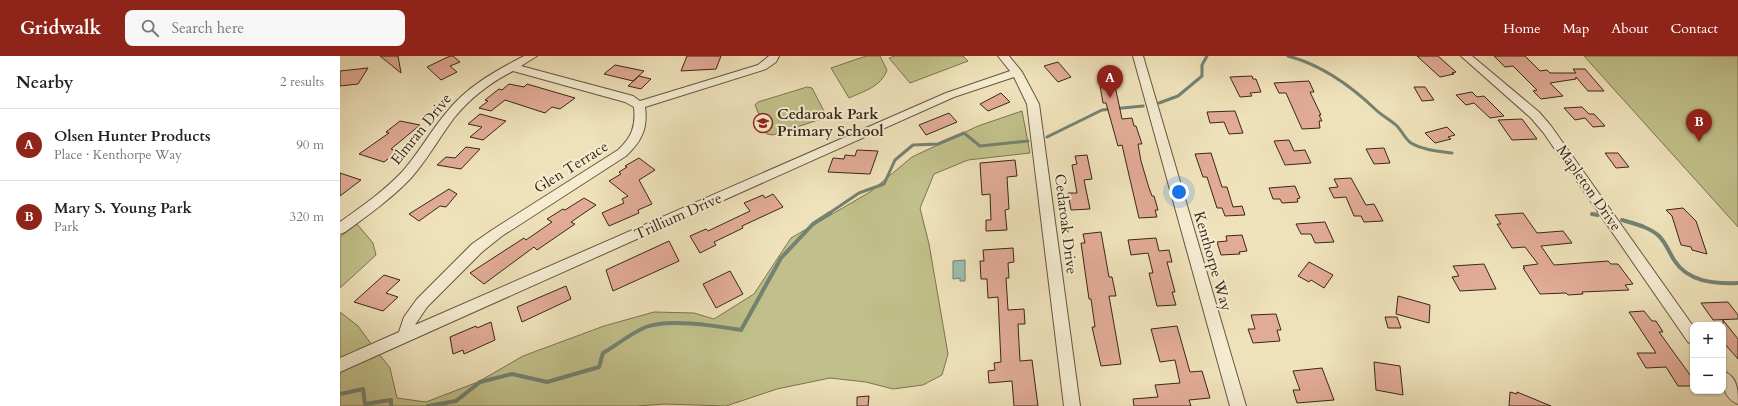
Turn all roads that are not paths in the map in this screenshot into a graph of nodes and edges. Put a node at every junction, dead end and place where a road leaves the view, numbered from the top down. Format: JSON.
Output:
{"nodes":[{"id":1,"x":532,"y":56,"type":"edge"},
{"id":2,"x":774,"y":56,"type":"edge"},
{"id":3,"x":1003,"y":56,"type":"edge"},
{"id":4,"x":1138,"y":56,"type":"edge"},
{"id":5,"x":1466,"y":56,"type":"edge"},
{"id":6,"x":512,"y":67,"type":"junction"},
{"id":7,"x":1017,"y":72,"type":"junction"},
{"id":8,"x":639,"y":105,"type":"junction"},
{"id":9,"x":341,"y":227,"type":"edge"},
{"id":10,"x":1690,"y":334,"type":"edge"},
{"id":11,"x":405,"y":337,"type":"junction"},
{"id":12,"x":340,"y":366,"type":"edge"},
{"id":13,"x":1726,"y":382,"type":"edge"},
{"id":14,"x":1738,"y":398,"type":"edge"},
{"id":15,"x":1072,"y":406,"type":"edge"},
{"id":16,"x":1238,"y":406,"type":"edge"}],
"edges":[{"from":1,"to":6,"type":"street","name":"Elmran Drive"},
{"from":2,"to":8,"type":"street"},
{"from":3,"to":7,"type":"street","name":"Cedaroak Drive"},
{"from":4,"to":16,"type":"street","name":"Kenthorpe Way"},
{"from":5,"to":10,"type":"street","name":"Mapleton Drive"},
{"from":6,"to":8,"type":"street"},
{"from":6,"to":9,"type":"street","name":"Elmran Drive"},
{"from":7,"to":11,"type":"street","name":"Trillium Drive"},
{"from":7,"to":15,"type":"street","name":"Cedaroak Drive"},
{"from":8,"to":11,"type":"street","name":"Glen Terrace"},
{"from":11,"to":12,"type":"street","name":"Trillium Drive"},
{"from":13,"to":14,"type":"street"}]}
